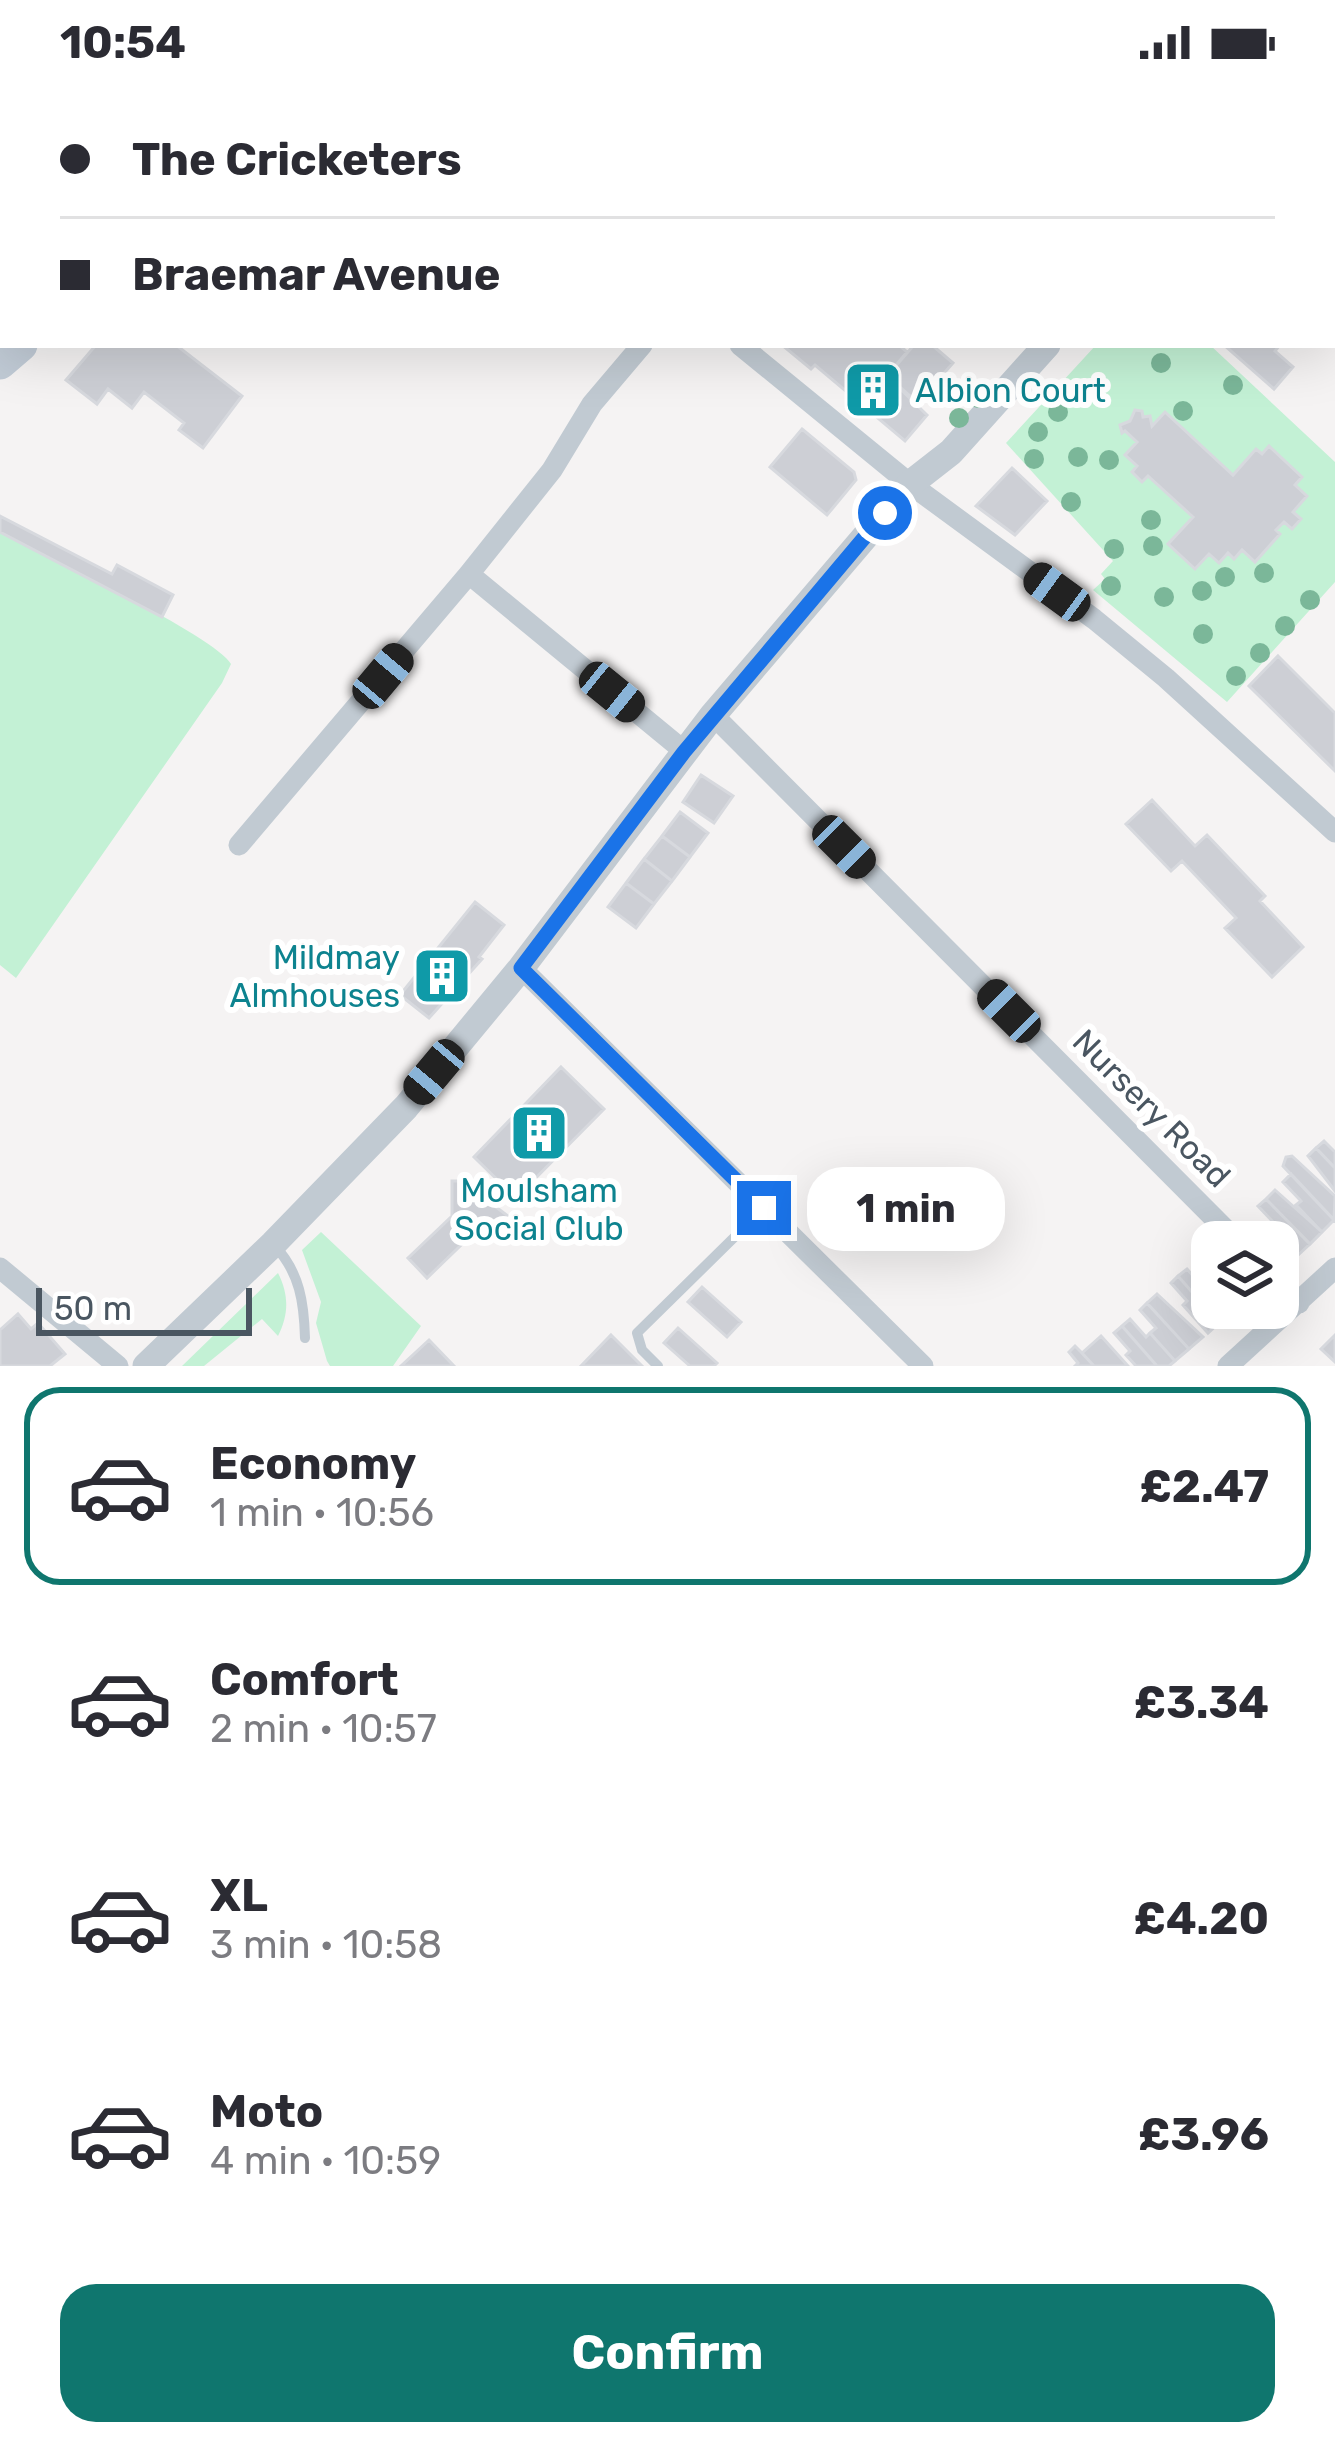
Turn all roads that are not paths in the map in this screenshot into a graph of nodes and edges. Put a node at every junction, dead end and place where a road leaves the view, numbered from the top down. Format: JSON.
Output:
{"nodes":[{"id":1,"x":639,"y":348,"type":"edge"},
{"id":2,"x":744,"y":348,"type":"edge"},
{"id":3,"x":1044,"y":348,"type":"edge"},
{"id":4,"x":910,"y":484,"type":"junction"},
{"id":5,"x":470,"y":574,"type":"junction"},
{"id":6,"x":713,"y":715,"type":"junction"},
{"id":7,"x":684,"y":752,"type":"junction"},
{"id":8,"x":1335,"y":832,"type":"edge"},
{"id":9,"x":239,"y":845,"type":"dead end"},
{"id":10,"x":521,"y":968,"type":"junction"},
{"id":11,"x":764,"y":1208,"type":"junction"},
{"id":12,"x":1217,"y":1221,"type":"edge"},
{"id":13,"x":273,"y":1244,"type":"junction"},
{"id":14,"x":0,"y":1268,"type":"edge"},
{"id":15,"x":1335,"y":1268,"type":"edge"},
{"id":16,"x":1299,"y":1303,"type":"edge"},
{"id":17,"x":1270,"y":1329,"type":"edge"},
{"id":18,"x":305,"y":1338,"type":"dead end"},
{"id":19,"x":118,"y":1366,"type":"edge"},
{"id":20,"x":146,"y":1366,"type":"edge"},
{"id":21,"x":658,"y":1366,"type":"edge"},
{"id":22,"x":923,"y":1366,"type":"edge"},
{"id":23,"x":1228,"y":1366,"type":"edge"}],
"edges":[{"from":1,"to":5,"type":"street"},
{"from":2,"to":4,"type":"street"},
{"from":3,"to":4,"type":"street"},
{"from":4,"to":6,"type":"street"},
{"from":4,"to":8,"type":"street"},
{"from":5,"to":7,"type":"street"},
{"from":5,"to":9,"type":"street"},
{"from":6,"to":7,"type":"street"},
{"from":6,"to":12,"type":"street","name":"Nursery Road"},
{"from":7,"to":10,"type":"street"},
{"from":10,"to":11,"type":"street"},
{"from":10,"to":13,"type":"street"},
{"from":11,"to":21,"type":"lane"},
{"from":11,"to":22,"type":"street"},
{"from":13,"to":18,"type":"lane"},
{"from":13,"to":20,"type":"street"},
{"from":14,"to":19,"type":"street"},
{"from":15,"to":16,"type":"street"},
{"from":17,"to":23,"type":"street"}]}
